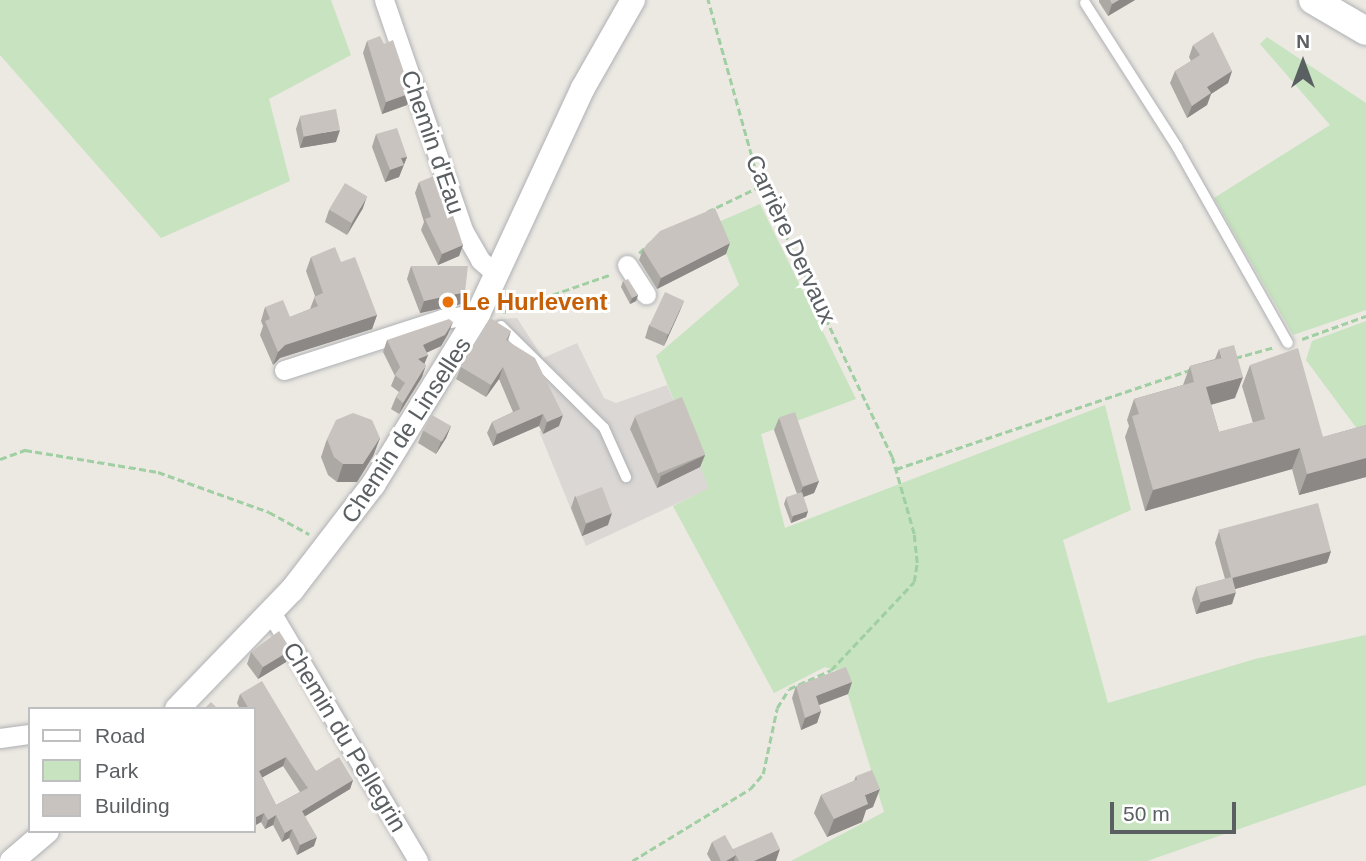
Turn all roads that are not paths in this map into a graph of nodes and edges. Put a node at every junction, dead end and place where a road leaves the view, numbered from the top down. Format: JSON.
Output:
{"nodes":[{"id":1,"x":384,"y":0,"type":"edge"},
{"id":2,"x":634,"y":0,"type":"edge"},
{"id":3,"x":1313,"y":0,"type":"edge"},
{"id":4,"x":1085,"y":3,"type":"dead end"},
{"id":5,"x":1366,"y":31,"type":"edge"},
{"id":6,"x":627,"y":265,"type":"road end"},
{"id":7,"x":497,"y":275,"type":"junction"},
{"id":8,"x":646,"y":294,"type":"dead end"},
{"id":9,"x":478,"y":314,"type":"junction"},
{"id":10,"x":1288,"y":343,"type":"road end"},
{"id":11,"x":284,"y":370,"type":"dead end"},
{"id":12,"x":626,"y":477,"type":"dead end"},
{"id":13,"x":271,"y":612,"type":"junction"},
{"id":14,"x":179,"y":707,"type":"edge"},
{"id":15,"x":28,"y":734,"type":"edge"},
{"id":16,"x":0,"y":738,"type":"edge"},
{"id":17,"x":45,"y":833,"type":"edge"},
{"id":18,"x":12,"y":861,"type":"edge"},
{"id":19,"x":418,"y":861,"type":"edge"}],
"edges":[{"from":1,"to":7,"type":"street","name":"Chemin d'Eau"},
{"from":2,"to":7,"type":"street","name":"Chemin de Linselles"},
{"from":3,"to":5,"type":"main road"},
{"from":4,"to":10,"type":"lane"},
{"from":6,"to":8,"type":"street"},
{"from":7,"to":9,"type":"street","name":"Chemin de Linselles"},
{"from":9,"to":11,"type":"street"},
{"from":9,"to":12,"type":"lane"},
{"from":9,"to":13,"type":"street","name":"Chemin de Linselles"},
{"from":13,"to":14,"type":"street","name":"Chemin de Linselles"},
{"from":13,"to":19,"type":"street","name":"Chemin du Pellegrin"},
{"from":15,"to":16,"type":"street"},
{"from":17,"to":18,"type":"street"}]}
